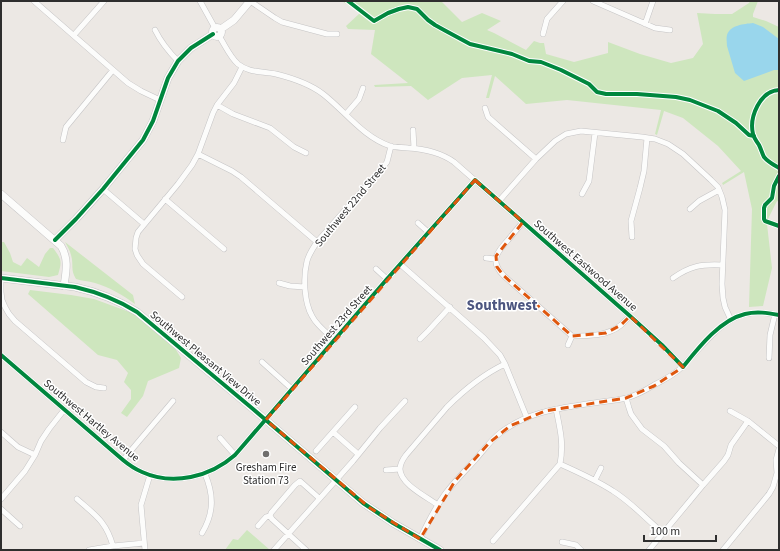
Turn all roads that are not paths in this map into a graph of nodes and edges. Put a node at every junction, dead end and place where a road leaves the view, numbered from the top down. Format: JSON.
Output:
{"nodes":[{"id":1,"x":35,"y":1,"type":"edge"},
{"id":2,"x":104,"y":1,"type":"edge"},
{"id":3,"x":200,"y":1,"type":"edge"},
{"id":4,"x":250,"y":1,"type":"edge"},
{"id":5,"x":563,"y":1,"type":"edge"},
{"id":6,"x":593,"y":1,"type":"edge"},
{"id":7,"x":653,"y":1,"type":"edge"},
{"id":8,"x":645,"y":24,"type":"junction"},
{"id":9,"x":154,"y":30,"type":"dead end"},
{"id":10,"x":670,"y":30,"type":"dead end"},
{"id":11,"x":217,"y":32,"type":"junction"},
{"id":12,"x":337,"y":34,"type":"dead end"},
{"id":13,"x":543,"y":34,"type":"dead end"},
{"id":14,"x":74,"y":35,"type":"junction"},
{"id":15,"x":178,"y":61,"type":"junction"},
{"id":16,"x":242,"y":67,"type":"junction"},
{"id":17,"x":113,"y":70,"type":"junction"},
{"id":18,"x":363,"y":88,"type":"dead end"},
{"id":19,"x":160,"y":100,"type":"junction"},
{"id":20,"x":217,"y":105,"type":"junction"},
{"id":21,"x":485,"y":108,"type":"dead end"},
{"id":22,"x":346,"y":114,"type":"junction"},
{"id":23,"x":413,"y":130,"type":"dead end"},
{"id":24,"x":595,"y":133,"type":"junction"},
{"id":25,"x":647,"y":138,"type":"junction"},
{"id":26,"x":63,"y":140,"type":"dead end"},
{"id":27,"x":391,"y":146,"type":"junction"},
{"id":28,"x":414,"y":148,"type":"junction"},
{"id":29,"x":306,"y":153,"type":"dead end"},
{"id":30,"x":198,"y":154,"type":"junction"},
{"id":31,"x":536,"y":159,"type":"junction"},
{"id":32,"x":475,"y":180,"type":"junction"},
{"id":33,"x":102,"y":189,"type":"junction"},
{"id":34,"x":719,"y":190,"type":"junction"},
{"id":35,"x":1,"y":194,"type":"edge"},
{"id":36,"x":582,"y":194,"type":"dead end"},
{"id":37,"x":166,"y":199,"type":"junction"},
{"id":38,"x":499,"y":201,"type":"junction"},
{"id":39,"x":690,"y":209,"type":"dead end"},
{"id":40,"x":523,"y":222,"type":"junction"},
{"id":41,"x":418,"y":223,"type":"dead end"},
{"id":42,"x":144,"y":224,"type":"junction"},
{"id":43,"x":428,"y":232,"type":"junction"},
{"id":44,"x":632,"y":237,"type":"dead end"},
{"id":45,"x":57,"y":242,"type":"junction"},
{"id":46,"x":317,"y":242,"type":"junction"},
{"id":47,"x":224,"y":249,"type":"dead end"},
{"id":48,"x":486,"y":258,"type":"dead end"},
{"id":49,"x":495,"y":259,"type":"junction"},
{"id":50,"x":400,"y":264,"type":"junction"},
{"id":51,"x":722,"y":265,"type":"junction"},
{"id":52,"x":376,"y":269,"type":"dead end"},
{"id":53,"x":1,"y":278,"type":"edge"},
{"id":54,"x":673,"y":278,"type":"dead end"},
{"id":55,"x":387,"y":279,"type":"junction"},
{"id":56,"x":279,"y":283,"type":"dead end"},
{"id":57,"x":64,"y":286,"type":"junction"},
{"id":58,"x":305,"y":287,"type":"junction"},
{"id":59,"x":182,"y":297,"type":"dead end"},
{"id":60,"x":450,"y":307,"type":"junction"},
{"id":61,"x":777,"y":315,"type":"edge"},
{"id":62,"x":630,"y":316,"type":"junction"},
{"id":63,"x":730,"y":320,"type":"junction"},
{"id":64,"x":572,"y":336,"type":"junction"},
{"id":65,"x":420,"y":339,"type":"dead end"},
{"id":66,"x":335,"y":340,"type":"junction"},
{"id":67,"x":568,"y":345,"type":"dead end"},
{"id":68,"x":1,"y":354,"type":"edge"},
{"id":69,"x":769,"y":358,"type":"dead end"},
{"id":70,"x":262,"y":362,"type":"dead end"},
{"id":71,"x":505,"y":364,"type":"junction"},
{"id":72,"x":683,"y":367,"type":"junction"},
{"id":73,"x":104,"y":388,"type":"dead end"},
{"id":74,"x":292,"y":389,"type":"junction"},
{"id":75,"x":626,"y":398,"type":"junction"},
{"id":76,"x":173,"y":401,"type":"dead end"},
{"id":77,"x":405,"y":401,"type":"dead end"},
{"id":78,"x":355,"y":407,"type":"dead end"},
{"id":79,"x":556,"y":409,"type":"junction"},
{"id":80,"x":64,"y":410,"type":"junction"},
{"id":81,"x":730,"y":411,"type":"dead end"},
{"id":82,"x":527,"y":418,"type":"junction"},
{"id":83,"x":266,"y":420,"type":"junction"},
{"id":84,"x":748,"y":421,"type":"junction"},
{"id":85,"x":1,"y":432,"type":"edge"},
{"id":86,"x":333,"y":432,"type":"junction"},
{"id":87,"x":220,"y":438,"type":"dead end"},
{"id":88,"x":779,"y":447,"type":"edge"},
{"id":89,"x":316,"y":451,"type":"dead end"},
{"id":90,"x":358,"y":454,"type":"junction"},
{"id":91,"x":35,"y":455,"type":"junction"},
{"id":92,"x":235,"y":455,"type":"junction"},
{"id":93,"x":123,"y":460,"type":"junction"},
{"id":94,"x":560,"y":464,"type":"junction"},
{"id":95,"x":400,"y":468,"type":"junction"},
{"id":96,"x":601,"y":468,"type":"dead end"},
{"id":97,"x":386,"y":470,"type":"dead end"},
{"id":98,"x":205,"y":474,"type":"junction"},
{"id":99,"x":150,"y":475,"type":"junction"},
{"id":100,"x":335,"y":480,"type":"junction"},
{"id":101,"x":595,"y":480,"type":"junction"},
{"id":102,"x":703,"y":485,"type":"junction"},
{"id":103,"x":1,"y":498,"type":"edge"},
{"id":104,"x":319,"y":498,"type":"junction"},
{"id":105,"x":77,"y":499,"type":"dead end"},
{"id":106,"x":438,"y":505,"type":"junction"},
{"id":107,"x":1,"y":509,"type":"edge"},
{"id":108,"x":270,"y":516,"type":"junction"},
{"id":109,"x":20,"y":526,"type":"dead end"},
{"id":110,"x":258,"y":526,"type":"dead end"},
{"id":111,"x":202,"y":533,"type":"dead end"},
{"id":112,"x":662,"y":533,"type":"junction"},
{"id":113,"x":288,"y":534,"type":"junction"},
{"id":114,"x":420,"y":539,"type":"junction"},
{"id":115,"x":493,"y":541,"type":"dead end"},
{"id":116,"x":562,"y":542,"type":"dead end"},
{"id":117,"x":144,"y":543,"type":"junction"},
{"id":118,"x":113,"y":546,"type":"junction"},
{"id":119,"x":89,"y":550,"type":"edge"},
{"id":120,"x":145,"y":550,"type":"edge"},
{"id":121,"x":274,"y":550,"type":"edge"},
{"id":122,"x":306,"y":550,"type":"edge"},
{"id":123,"x":440,"y":550,"type":"edge"},
{"id":124,"x":581,"y":550,"type":"edge"},
{"id":125,"x":649,"y":550,"type":"edge"},
{"id":126,"x":723,"y":550,"type":"edge"}],
"edges":[{"from":1,"to":14,"type":"street"},
{"from":2,"to":14,"type":"street"},
{"from":3,"to":11,"type":"street"},
{"from":4,"to":11,"type":"main road"},
{"from":4,"to":12,"type":"street"},
{"from":5,"to":13,"type":"street"},
{"from":6,"to":8,"type":"street"},
{"from":7,"to":8,"type":"street"},
{"from":8,"to":10,"type":"street"},
{"from":9,"to":15,"type":"street"},
{"from":11,"to":15,"type":"main road"},
{"from":11,"to":16,"type":"street"},
{"from":14,"to":17,"type":"street"},
{"from":15,"to":19,"type":"main road"},
{"from":16,"to":20,"type":"street"},
{"from":16,"to":22,"type":"street","name":"Southwest Eastwood Avenue"},
{"from":17,"to":19,"type":"street"},
{"from":17,"to":26,"type":"street"},
{"from":18,"to":22,"type":"street"},
{"from":19,"to":33,"type":"main road"},
{"from":20,"to":29,"type":"street"},
{"from":20,"to":30,"type":"street"},
{"from":21,"to":31,"type":"street"},
{"from":22,"to":27,"type":"street","name":"Southwest Eastwood Avenue"},
{"from":23,"to":28,"type":"street"},
{"from":24,"to":25,"type":"street"},
{"from":24,"to":31,"type":"street"},
{"from":24,"to":36,"type":"street"},
{"from":25,"to":34,"type":"street"},
{"from":25,"to":44,"type":"street"},
{"from":27,"to":28,"type":"street","name":"Southwest Eastwood Avenue"},
{"from":27,"to":46,"type":"street","name":"Southwest 22nd Street"},
{"from":28,"to":32,"type":"street","name":"Southwest Eastwood Avenue"},
{"from":30,"to":37,"type":"street"},
{"from":30,"to":46,"type":"street"},
{"from":31,"to":38,"type":"street"},
{"from":32,"to":38,"type":"street","name":"Southwest Eastwood Avenue"},
{"from":32,"to":43,"type":"street","name":"Southwest 23rd Street"},
{"from":33,"to":42,"type":"street"},
{"from":33,"to":45,"type":"main road"},
{"from":34,"to":39,"type":"street"},
{"from":34,"to":51,"type":"street"},
{"from":35,"to":45,"type":"main road"},
{"from":37,"to":42,"type":"street"},
{"from":37,"to":47,"type":"street"},
{"from":38,"to":40,"type":"street","name":"Southwest Eastwood Avenue"},
{"from":40,"to":49,"type":"street"},
{"from":40,"to":62,"type":"street","name":"Southwest Eastwood Avenue"},
{"from":41,"to":43,"type":"street"},
{"from":42,"to":59,"type":"street"},
{"from":43,"to":50,"type":"street","name":"Southwest 23rd Street"},
{"from":45,"to":57,"type":"main road"},
{"from":46,"to":58,"type":"street","name":"Southwest 22nd Street"},
{"from":48,"to":49,"type":"street"},
{"from":49,"to":64,"type":"street"},
{"from":50,"to":55,"type":"street","name":"Southwest 23rd Street"},
{"from":50,"to":60,"type":"street"},
{"from":51,"to":54,"type":"street"},
{"from":51,"to":63,"type":"street"},
{"from":52,"to":55,"type":"street"},
{"from":53,"to":57,"type":"main road","name":"Southwest Pleasant View Drive"},
{"from":53,"to":73,"type":"street"},
{"from":55,"to":66,"type":"street","name":"Southwest 23rd Street"},
{"from":56,"to":58,"type":"street"},
{"from":57,"to":83,"type":"main road","name":"Southwest Pleasant View Drive"},
{"from":58,"to":66,"type":"street","name":"Southwest 22nd Street"},
{"from":60,"to":65,"type":"street"},
{"from":60,"to":71,"type":"street"},
{"from":61,"to":63,"type":"street"},
{"from":61,"to":69,"type":"street"},
{"from":62,"to":64,"type":"street"},
{"from":62,"to":72,"type":"street","name":"Southwest Eastwood Avenue"},
{"from":63,"to":72,"type":"street"},
{"from":64,"to":67,"type":"street"},
{"from":66,"to":74,"type":"street","name":"Southwest 23rd Street"},
{"from":68,"to":80,"type":"street","name":"Southwest Hartley Avenue"},
{"from":70,"to":74,"type":"street"},
{"from":71,"to":82,"type":"street"},
{"from":71,"to":95,"type":"street"},
{"from":72,"to":75,"type":"street"},
{"from":74,"to":83,"type":"street","name":"Southwest 23rd Street"},
{"from":75,"to":79,"type":"street"},
{"from":75,"to":102,"type":"street"},
{"from":76,"to":93,"type":"street"},
{"from":77,"to":90,"type":"street"},
{"from":78,"to":86,"type":"street"},
{"from":79,"to":82,"type":"street"},
{"from":79,"to":94,"type":"street"},
{"from":80,"to":91,"type":"street"},
{"from":80,"to":93,"type":"street","name":"Southwest Hartley Avenue"},
{"from":81,"to":84,"type":"street"},
{"from":82,"to":106,"type":"street"},
{"from":83,"to":92,"type":"street","name":"Southwest 23rd Street"},
{"from":83,"to":100,"type":"main road","name":"Southwest Pleasant View Drive"},
{"from":84,"to":88,"type":"street"},
{"from":84,"to":102,"type":"street"},
{"from":85,"to":91,"type":"street"},
{"from":86,"to":89,"type":"street"},
{"from":86,"to":90,"type":"street"},
{"from":87,"to":92,"type":"street"},
{"from":88,"to":126,"type":"street"},
{"from":90,"to":100,"type":"street"},
{"from":91,"to":103,"type":"street"},
{"from":92,"to":98,"type":"street","name":"Southwest 23rd Street"},
{"from":93,"to":99,"type":"street","name":"Southwest Hartley Avenue"},
{"from":94,"to":101,"type":"street"},
{"from":94,"to":115,"type":"street"},
{"from":95,"to":97,"type":"street"},
{"from":95,"to":106,"type":"street"},
{"from":96,"to":101,"type":"street"},
{"from":98,"to":99,"type":"street","name":"Southwest Hartley Avenue"},
{"from":98,"to":111,"type":"street"},
{"from":99,"to":117,"type":"street"},
{"from":100,"to":104,"type":"street"},
{"from":100,"to":114,"type":"main road","name":"Southwest Pleasant View Drive"},
{"from":101,"to":112,"type":"street"},
{"from":102,"to":112,"type":"street"},
{"from":104,"to":108,"type":"street"},
{"from":104,"to":113,"type":"street"},
{"from":105,"to":118,"type":"street"},
{"from":106,"to":114,"type":"street"},
{"from":107,"to":109,"type":"street"},
{"from":108,"to":110,"type":"street"},
{"from":108,"to":113,"type":"street"},
{"from":112,"to":125,"type":"street"},
{"from":113,"to":121,"type":"street"},
{"from":113,"to":122,"type":"street"},
{"from":114,"to":123,"type":"main road","name":"Southwest Pleasant View Drive"},
{"from":116,"to":124,"type":"street"},
{"from":117,"to":118,"type":"street"},
{"from":117,"to":120,"type":"street"},
{"from":118,"to":119,"type":"street"}]}
